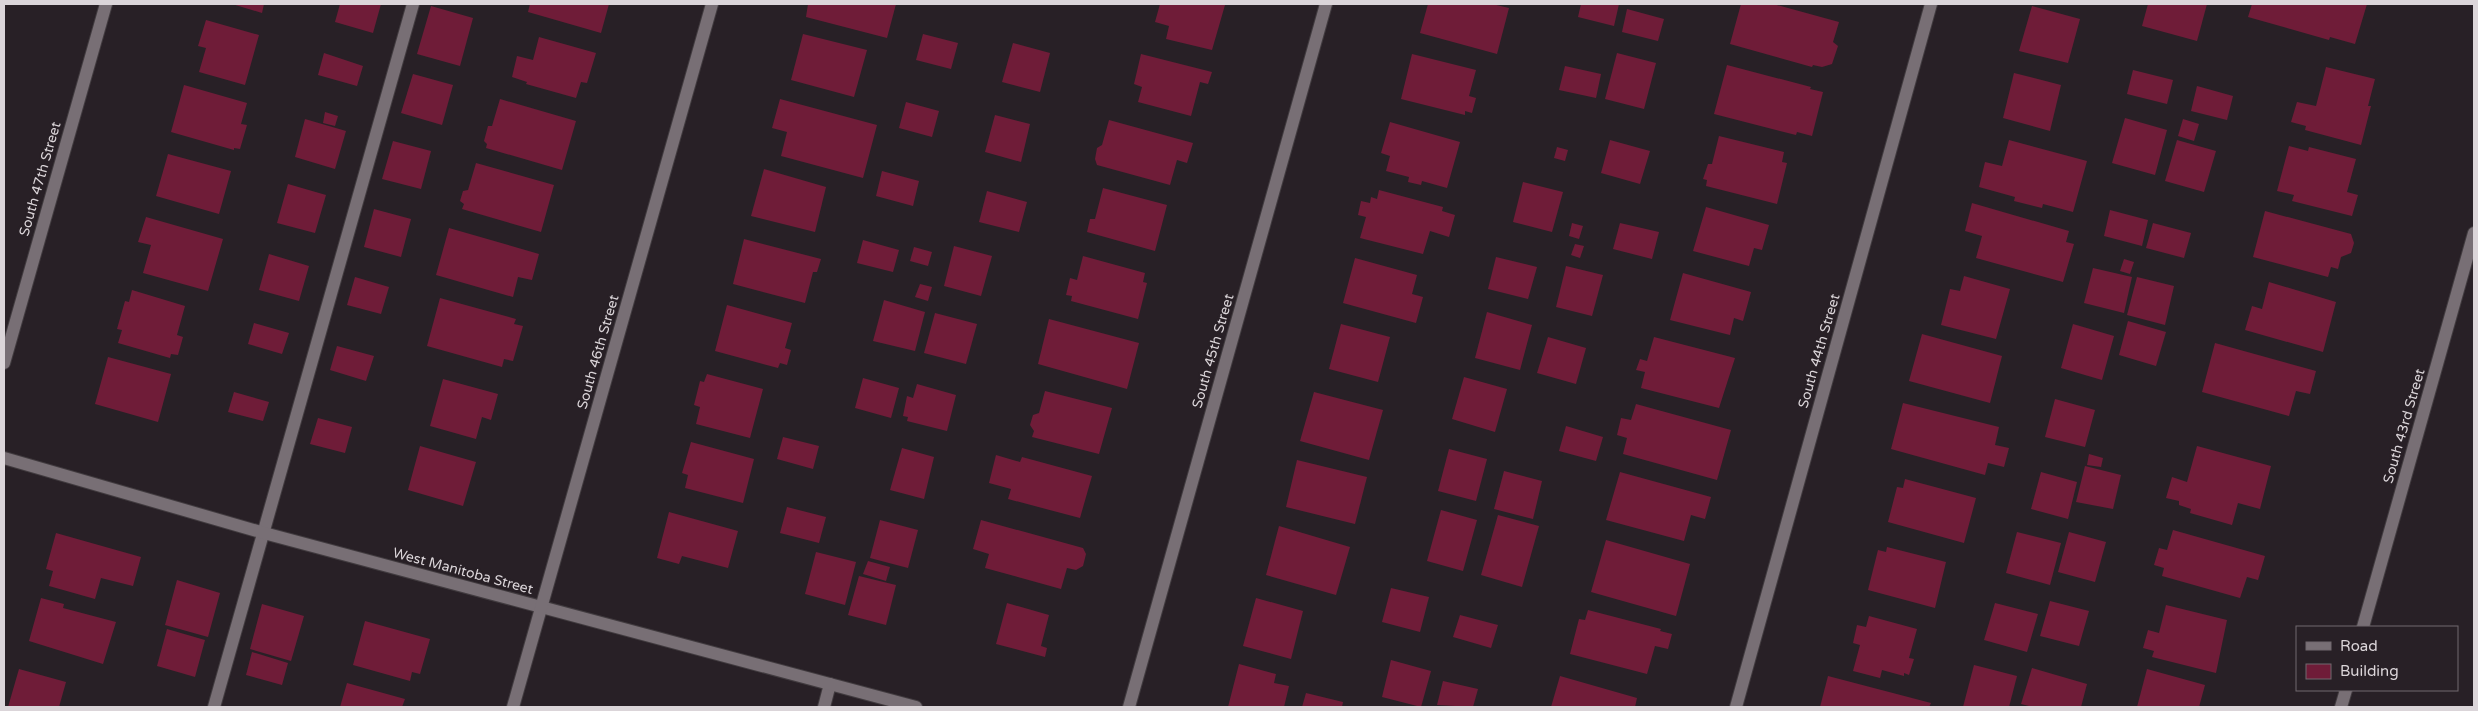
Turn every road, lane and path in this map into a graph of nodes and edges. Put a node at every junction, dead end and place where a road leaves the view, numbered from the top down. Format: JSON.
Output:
{"nodes":[{"id":1,"x":106,"y":4,"type":"edge"},
{"id":2,"x":414,"y":4,"type":"edge"},
{"id":3,"x":712,"y":4,"type":"edge"},
{"id":4,"x":1326,"y":4,"type":"edge"},
{"id":5,"x":1931,"y":4,"type":"edge"},
{"id":6,"x":2474,"y":233,"type":"edge"},
{"id":7,"x":4,"y":363,"type":"edge"},
{"id":8,"x":4,"y":458,"type":"edge"},
{"id":9,"x":264,"y":533,"type":"junction"},
{"id":10,"x":542,"y":607,"type":"junction"},
{"id":11,"x":2363,"y":626,"type":"edge"},
{"id":12,"x":830,"y":684,"type":"junction"},
{"id":13,"x":2346,"y":691,"type":"edge"},
{"id":14,"x":214,"y":707,"type":"edge"},
{"id":15,"x":513,"y":707,"type":"edge"},
{"id":16,"x":824,"y":707,"type":"edge"},
{"id":17,"x":916,"y":707,"type":"edge"},
{"id":18,"x":1129,"y":707,"type":"edge"},
{"id":19,"x":1736,"y":707,"type":"edge"},
{"id":20,"x":2341,"y":707,"type":"edge"}],
"edges":[{"from":1,"to":7,"type":"street","name":"South 47th Street"},
{"from":2,"to":9,"type":"street"},
{"from":3,"to":10,"type":"street","name":"South 46th Street"},
{"from":4,"to":18,"type":"street","name":"South 45th Street"},
{"from":5,"to":19,"type":"street","name":"South 44th Street"},
{"from":6,"to":11,"type":"street","name":"South 43rd Street"},
{"from":8,"to":9,"type":"street","name":"West Manitoba Street"},
{"from":9,"to":10,"type":"street","name":"West Manitoba Street"},
{"from":9,"to":14,"type":"street"},
{"from":10,"to":12,"type":"street","name":"West Manitoba Street"},
{"from":10,"to":15,"type":"street","name":"South 46th Street"},
{"from":12,"to":16,"type":"street"},
{"from":12,"to":17,"type":"street","name":"West Manitoba Street"},
{"from":13,"to":20,"type":"street"}]}
